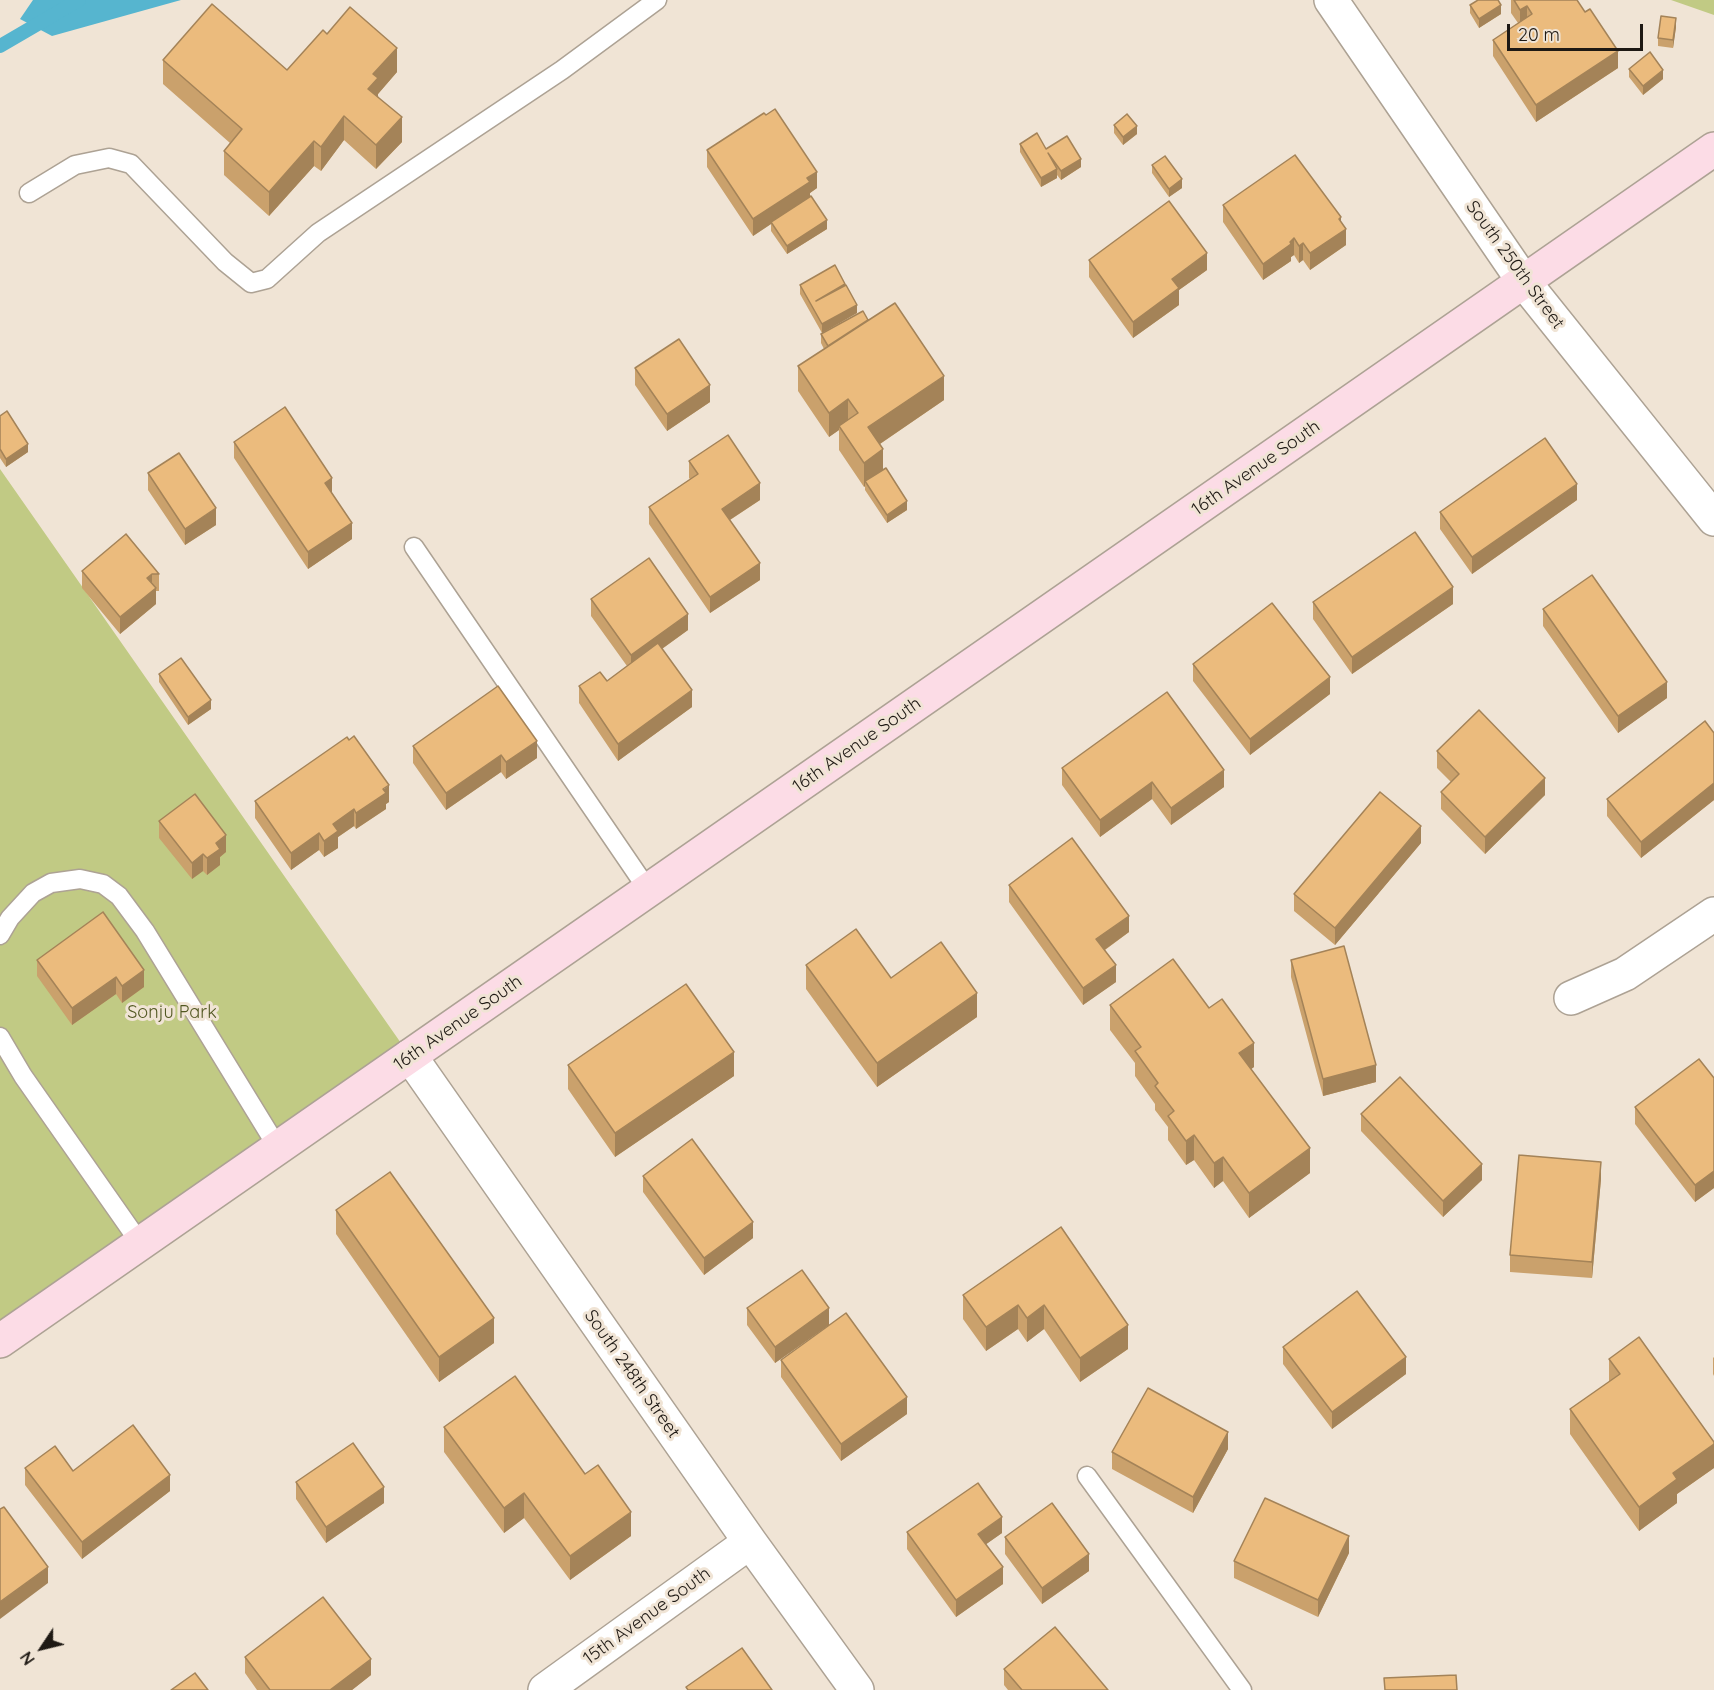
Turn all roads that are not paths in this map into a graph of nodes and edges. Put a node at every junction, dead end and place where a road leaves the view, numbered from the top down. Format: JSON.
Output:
{"nodes":[{"id":1,"x":1331,"y":0,"type":"edge"},
{"id":2,"x":652,"y":3,"type":"edge"},
{"id":3,"x":1714,"y":149,"type":"edge"},
{"id":4,"x":29,"y":193,"type":"dead end"},
{"id":5,"x":1524,"y":282,"type":"junction"},
{"id":6,"x":1714,"y":519,"type":"edge"},
{"id":7,"x":414,"y":547,"type":"dead end"},
{"id":8,"x":648,"y":890,"type":"junction"},
{"id":9,"x":1714,"y":914,"type":"edge"},
{"id":10,"x":0,"y":935,"type":"edge"},
{"id":11,"x":1571,"y":998,"type":"dead end"},
{"id":12,"x":0,"y":1037,"type":"edge"},
{"id":13,"x":410,"y":1056,"type":"junction"},
{"id":14,"x":278,"y":1148,"type":"junction"},
{"id":15,"x":140,"y":1243,"type":"junction"},
{"id":16,"x":0,"y":1341,"type":"edge"},
{"id":17,"x":1087,"y":1476,"type":"dead end"},
{"id":18,"x":750,"y":1542,"type":"junction"},
{"id":19,"x":545,"y":1690,"type":"edge"},
{"id":20,"x":858,"y":1690,"type":"edge"},
{"id":21,"x":1242,"y":1690,"type":"edge"}],
"edges":[{"from":1,"to":5,"type":"street","name":"South 250th Street"},
{"from":2,"to":4,"type":"lane"},
{"from":3,"to":5,"type":"main road","name":"16th Avenue South"},
{"from":5,"to":6,"type":"street","name":"South 250th Street"},
{"from":5,"to":8,"type":"main road","name":"16th Avenue South"},
{"from":7,"to":8,"type":"lane"},
{"from":8,"to":13,"type":"main road","name":"16th Avenue South"},
{"from":9,"to":11,"type":"street"},
{"from":10,"to":14,"type":"lane"},
{"from":12,"to":15,"type":"lane"},
{"from":13,"to":14,"type":"main road","name":"16th Avenue South"},
{"from":13,"to":18,"type":"street","name":"South 248th Street"},
{"from":14,"to":15,"type":"main road","name":"16th Avenue South"},
{"from":15,"to":16,"type":"main road","name":"16th Avenue South"},
{"from":17,"to":21,"type":"lane"},
{"from":18,"to":19,"type":"street","name":"15th Avenue South"},
{"from":18,"to":20,"type":"street","name":"South 248th Street"}]}
